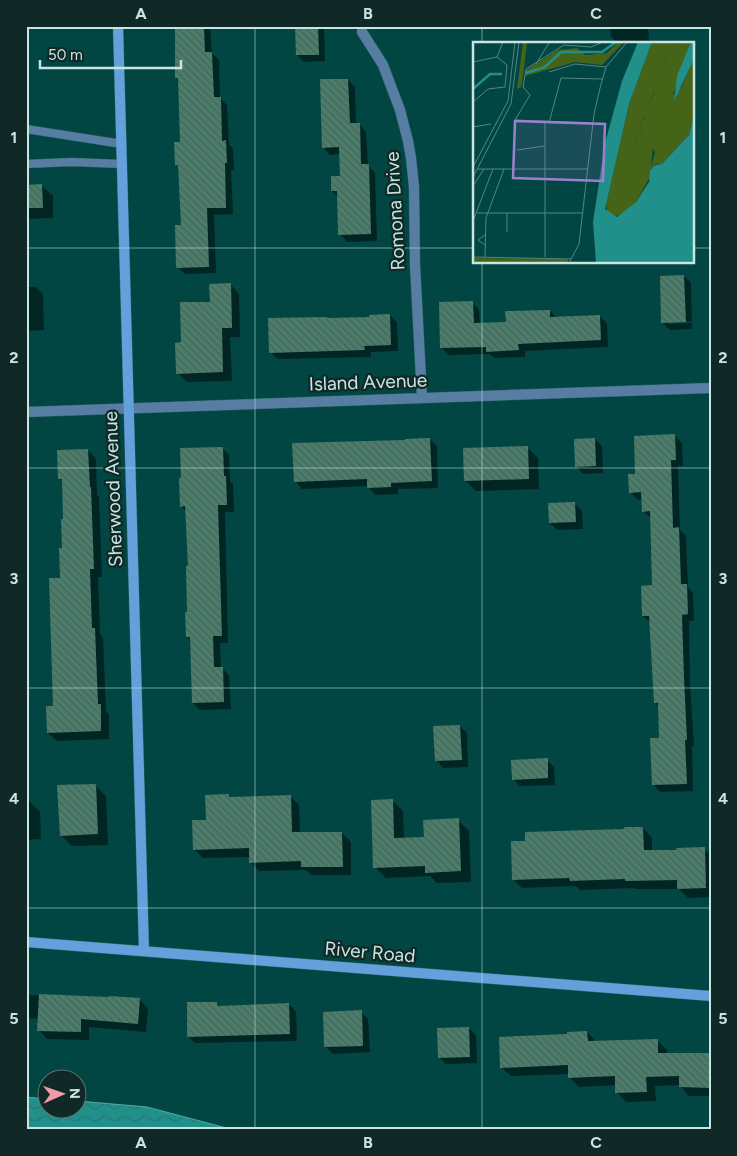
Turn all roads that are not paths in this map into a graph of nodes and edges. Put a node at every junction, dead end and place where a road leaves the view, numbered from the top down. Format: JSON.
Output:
{"nodes":[{"id":1,"x":118,"y":26,"type":"edge"},
{"id":2,"x":362,"y":32,"type":"dead end"},
{"id":3,"x":26,"y":129,"type":"edge"},
{"id":4,"x":122,"y":144,"type":"junction"},
{"id":5,"x":26,"y":164,"type":"edge"},
{"id":6,"x":122,"y":164,"type":"junction"},
{"id":7,"x":711,"y":388,"type":"edge"},
{"id":8,"x":422,"y":398,"type":"junction"},
{"id":9,"x":129,"y":408,"type":"junction"},
{"id":10,"x":26,"y":412,"type":"edge"},
{"id":11,"x":26,"y":942,"type":"edge"},
{"id":12,"x":144,"y":952,"type":"junction"},
{"id":13,"x":711,"y":996,"type":"edge"}],
"edges":[{"from":1,"to":4,"type":"street","name":"Sherwood Avenue"},
{"from":2,"to":8,"type":"street","name":"Romona Drive"},
{"from":3,"to":4,"type":"lane"},
{"from":4,"to":6,"type":"street","name":"Sherwood Avenue"},
{"from":5,"to":6,"type":"lane"},
{"from":6,"to":9,"type":"street","name":"Sherwood Avenue"},
{"from":7,"to":8,"type":"street","name":"Island Avenue"},
{"from":8,"to":9,"type":"street","name":"Island Avenue"},
{"from":9,"to":10,"type":"street","name":"Island Avenue"},
{"from":9,"to":12,"type":"street","name":"Sherwood Avenue"},
{"from":11,"to":12,"type":"street","name":"River Road"},
{"from":12,"to":13,"type":"street","name":"River Road"}]}
